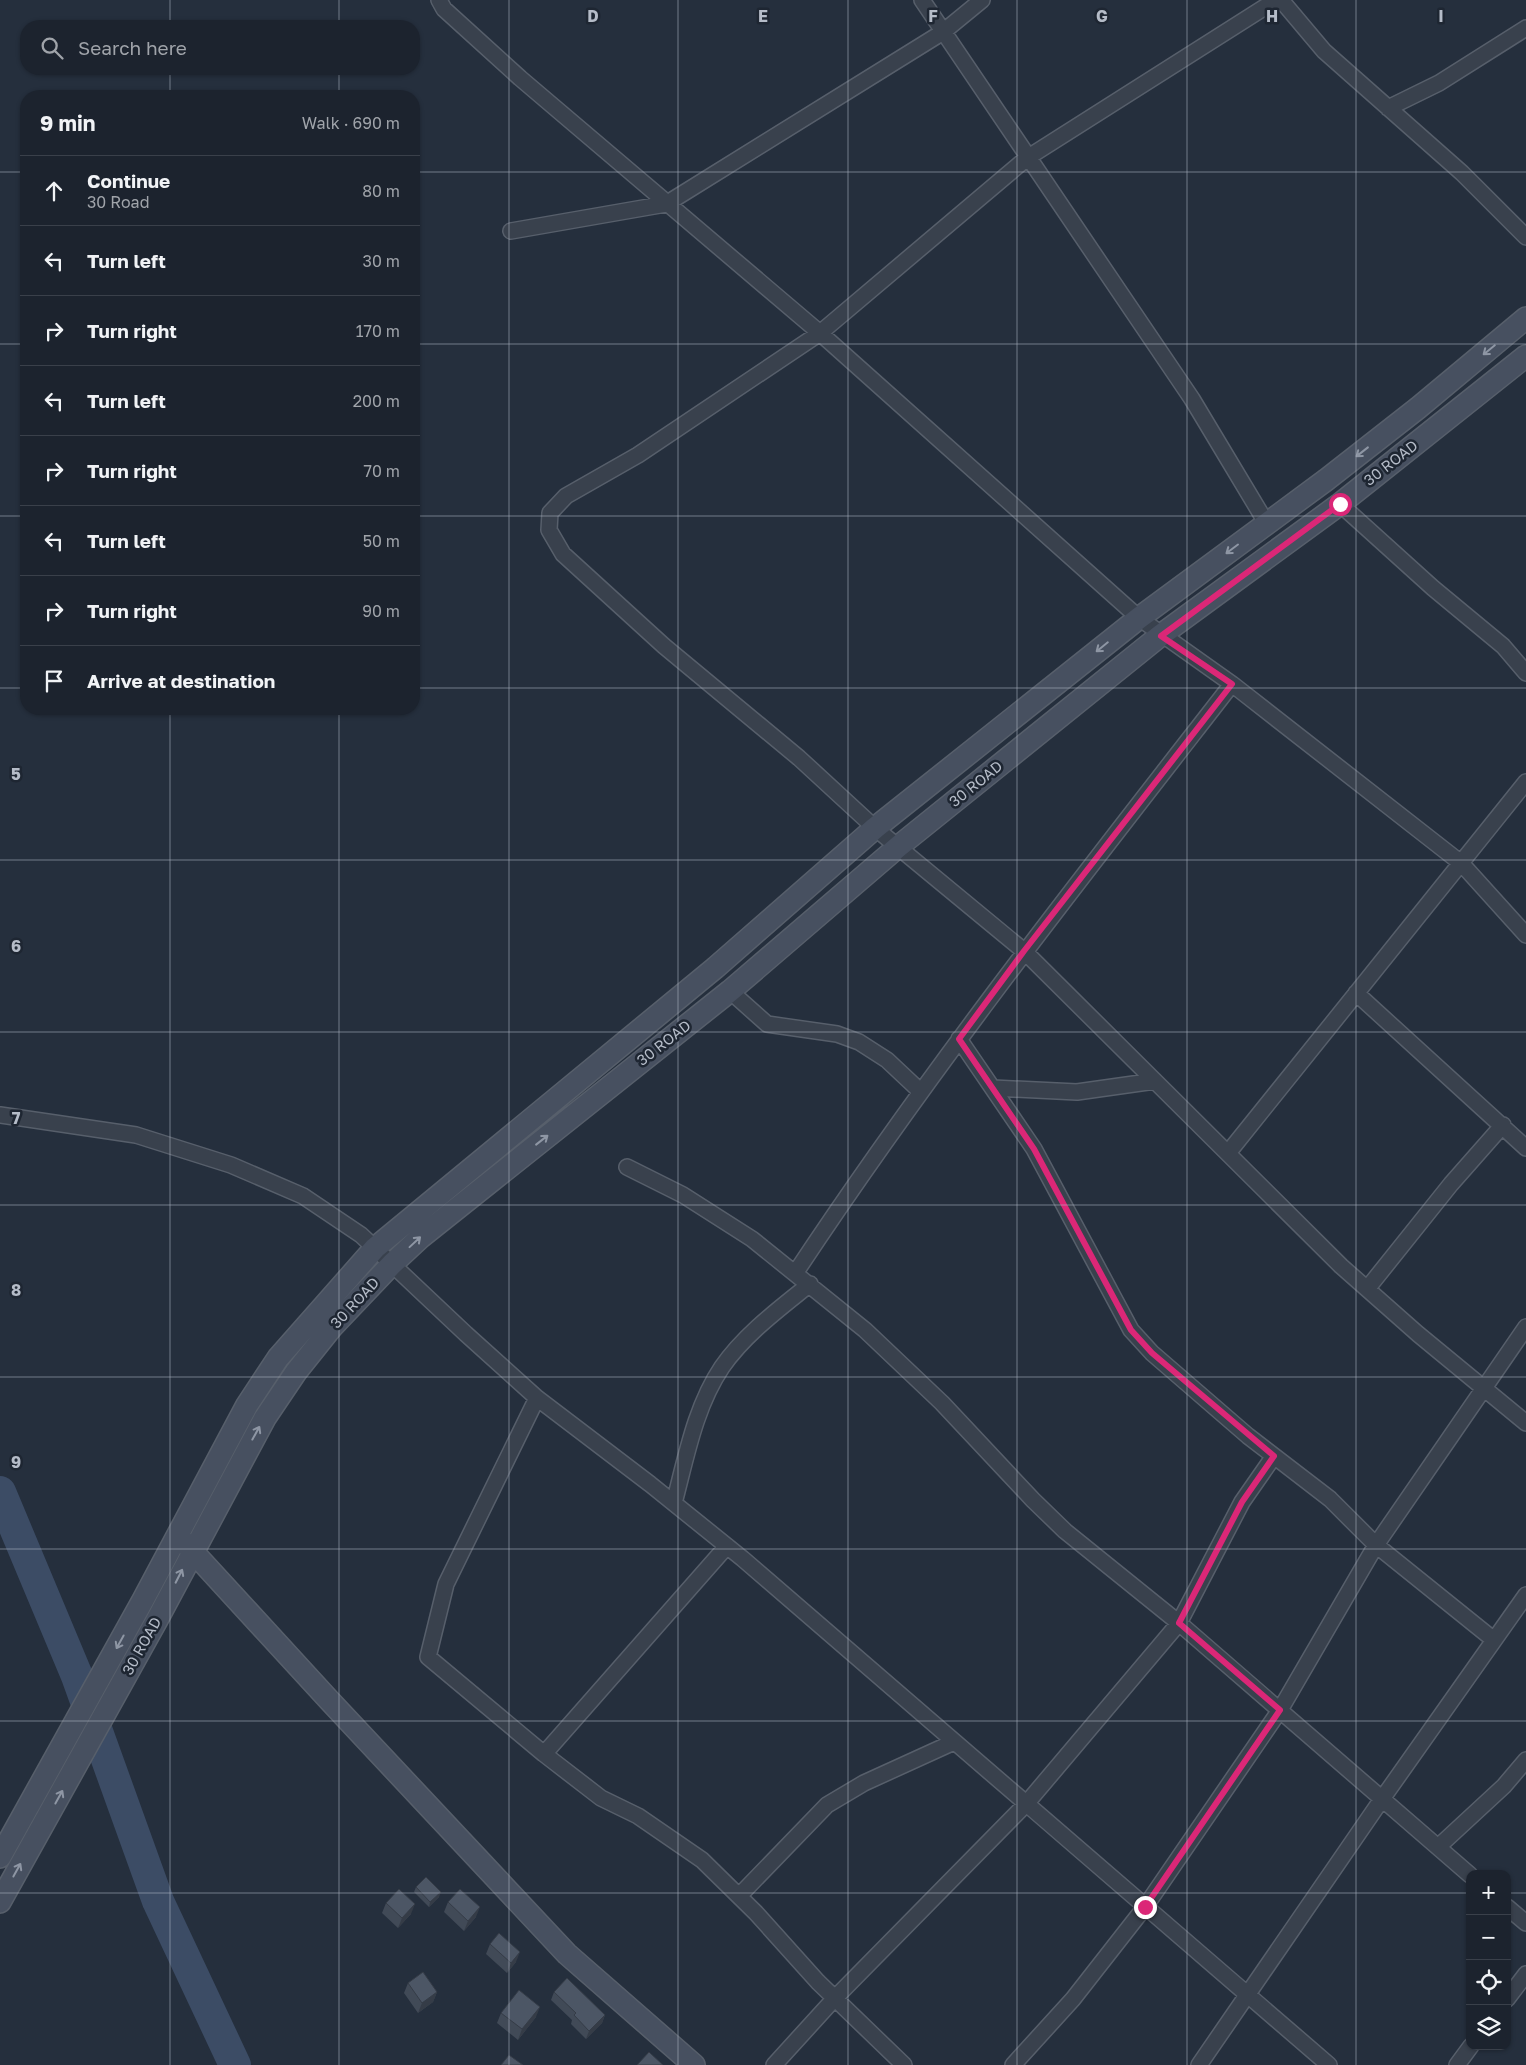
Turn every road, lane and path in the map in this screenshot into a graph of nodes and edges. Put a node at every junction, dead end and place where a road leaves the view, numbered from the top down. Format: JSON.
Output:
{"nodes":[{"id":1,"x":439,"y":0,"type":"edge"},
{"id":2,"x":922,"y":0,"type":"edge"},
{"id":3,"x":982,"y":0,"type":"edge"},
{"id":4,"x":1276,"y":0,"type":"edge"},
{"id":5,"x":1281,"y":0,"type":"edge"},
{"id":6,"x":1526,"y":28,"type":"edge"},
{"id":7,"x":943,"y":32,"type":"junction"},
{"id":8,"x":1388,"y":108,"type":"junction"},
{"id":9,"x":1027,"y":158,"type":"junction"},
{"id":10,"x":666,"y":204,"type":"junction"},
{"id":11,"x":511,"y":231,"type":"dead end"},
{"id":12,"x":1526,"y":237,"type":"edge"},
{"id":13,"x":1526,"y":318,"type":"edge"},
{"id":14,"x":820,"y":333,"type":"junction"},
{"id":15,"x":1526,"y":356,"type":"edge"},
{"id":16,"x":1340,"y":504,"type":"junction"},
{"id":17,"x":1267,"y":524,"type":"junction"},
{"id":18,"x":1138,"y":618,"type":"junction"},
{"id":19,"x":1161,"y":636,"type":"junction"},
{"id":20,"x":1526,"y":673,"type":"edge"},
{"id":21,"x":1232,"y":684,"type":"junction"},
{"id":22,"x":1526,"y":782,"type":"edge"},
{"id":23,"x":875,"y":828,"type":"junction"},
{"id":24,"x":899,"y":846,"type":"junction"},
{"id":25,"x":1461,"y":863,"type":"junction"},
{"id":26,"x":1526,"y":936,"type":"edge"},
{"id":27,"x":1024,"y":951,"type":"junction"},
{"id":28,"x":730,"y":991,"type":"junction"},
{"id":29,"x":1356,"y":993,"type":"junction"},
{"id":30,"x":959,"y":1039,"type":"junction"},
{"id":31,"x":1155,"y":1081,"type":"junction"},
{"id":32,"x":993,"y":1088,"type":"junction"},
{"id":33,"x":920,"y":1091,"type":"junction"},
{"id":34,"x":0,"y":1115,"type":"edge"},
{"id":35,"x":1503,"y":1125,"type":"junction"},
{"id":36,"x":1526,"y":1148,"type":"edge"},
{"id":37,"x":1228,"y":1153,"type":"junction"},
{"id":38,"x":627,"y":1167,"type":"dead end"},
{"id":39,"x":375,"y":1248,"type":"junction"},
{"id":40,"x":392,"y":1264,"type":"junction"},
{"id":41,"x":796,"y":1272,"type":"junction"},
{"id":42,"x":810,"y":1284,"type":"junction"},
{"id":43,"x":1367,"y":1289,"type":"junction"},
{"id":44,"x":1526,"y":1327,"type":"edge"},
{"id":45,"x":1483,"y":1389,"type":"junction"},
{"id":46,"x":537,"y":1398,"type":"junction"},
{"id":47,"x":1526,"y":1422,"type":"edge"},
{"id":48,"x":1274,"y":1456,"type":"junction"},
{"id":49,"x":674,"y":1503,"type":"junction"},
{"id":50,"x":178,"y":1534,"type":"junction"},
{"id":51,"x":727,"y":1546,"type":"junction"},
{"id":52,"x":1376,"y":1546,"type":"junction"},
{"id":53,"x":192,"y":1551,"type":"junction"},
{"id":54,"x":1526,"y":1595,"type":"edge"},
{"id":55,"x":1179,"y":1623,"type":"junction"},
{"id":56,"x":1494,"y":1640,"type":"junction"},
{"id":57,"x":1280,"y":1710,"type":"junction"},
{"id":58,"x":954,"y":1742,"type":"junction"},
{"id":59,"x":544,"y":1754,"type":"junction"},
{"id":60,"x":1526,"y":1760,"type":"edge"},
{"id":61,"x":1382,"y":1799,"type":"junction"},
{"id":62,"x":1026,"y":1804,"type":"junction"},
{"id":63,"x":1438,"y":1847,"type":"junction"},
{"id":64,"x":0,"y":1856,"type":"edge"},
{"id":65,"x":1466,"y":1872,"type":"edge"},
{"id":66,"x":739,"y":1896,"type":"junction"},
{"id":67,"x":0,"y":1902,"type":"edge"},
{"id":68,"x":1145,"y":1907,"type":"junction"},
{"id":69,"x":1511,"y":1910,"type":"edge"},
{"id":70,"x":1526,"y":1923,"type":"edge"},
{"id":71,"x":1526,"y":1974,"type":"edge"},
{"id":72,"x":1511,"y":1994,"type":"edge"},
{"id":73,"x":1247,"y":1995,"type":"junction"},
{"id":74,"x":835,"y":1998,"type":"junction"},
{"id":75,"x":1468,"y":2050,"type":"edge"},
{"id":76,"x":694,"y":2065,"type":"edge"},
{"id":77,"x":774,"y":2065,"type":"edge"},
{"id":78,"x":904,"y":2065,"type":"edge"},
{"id":79,"x":1013,"y":2065,"type":"edge"},
{"id":80,"x":1199,"y":2065,"type":"edge"},
{"id":81,"x":1329,"y":2065,"type":"edge"},
{"id":82,"x":1457,"y":2065,"type":"edge"}],
"edges":[{"from":1,"to":10,"type":"street"},
{"from":2,"to":7,"type":"street"},
{"from":3,"to":7,"type":"street"},
{"from":4,"to":9,"type":"street"},
{"from":5,"to":8,"type":"street"},
{"from":6,"to":8,"type":"street"},
{"from":7,"to":9,"type":"street"},
{"from":7,"to":10,"type":"street"},
{"from":8,"to":12,"type":"street"},
{"from":9,"to":14,"type":"street"},
{"from":9,"to":17,"type":"street"},
{"from":10,"to":11,"type":"street"},
{"from":10,"to":14,"type":"street"},
{"from":13,"to":17,"type":"main road","name":"30 ROAD","one_way":true},
{"from":14,"to":18,"type":"street"},
{"from":14,"to":23,"type":"street"},
{"from":15,"to":16,"type":"main road","name":"30 ROAD"},
{"from":16,"to":19,"type":"main road","name":"30 ROAD"},
{"from":16,"to":20,"type":"street"},
{"from":17,"to":18,"type":"main road","name":"30 ROAD","one_way":true},
{"from":18,"to":19,"type":"street"},
{"from":18,"to":23,"type":"main road","name":"30 ROAD","one_way":true},
{"from":19,"to":21,"type":"street"},
{"from":19,"to":24,"type":"main road","name":"30 ROAD"},
{"from":21,"to":25,"type":"street"},
{"from":21,"to":27,"type":"street"},
{"from":22,"to":25,"type":"street"},
{"from":23,"to":24,"type":"street"},
{"from":23,"to":39,"type":"main road","name":"30 ROAD"},
{"from":24,"to":27,"type":"street"},
{"from":24,"to":28,"type":"main road","name":"30 ROAD"},
{"from":25,"to":26,"type":"street"},
{"from":25,"to":29,"type":"street"},
{"from":27,"to":30,"type":"street"},
{"from":27,"to":31,"type":"street"},
{"from":28,"to":33,"type":"street"},
{"from":40,"to":28,"type":"main road","name":"30 ROAD","one_way":true},
{"from":29,"to":35,"type":"street"},
{"from":29,"to":37,"type":"street"},
{"from":30,"to":32,"type":"street"},
{"from":30,"to":33,"type":"street"},
{"from":31,"to":32,"type":"street"},
{"from":31,"to":37,"type":"street"},
{"from":32,"to":48,"type":"street"},
{"from":33,"to":41,"type":"street"},
{"from":34,"to":39,"type":"street"},
{"from":35,"to":36,"type":"street"},
{"from":35,"to":43,"type":"street"},
{"from":37,"to":43,"type":"street"},
{"from":38,"to":41,"type":"street"},
{"from":39,"to":40,"type":"street"},
{"from":39,"to":50,"type":"main road","name":"30 ROAD"},
{"from":40,"to":46,"type":"street"},
{"from":53,"to":40,"type":"main road","name":"30 ROAD","one_way":true},
{"from":41,"to":42,"type":"street"},
{"from":42,"to":49,"type":"street"},
{"from":42,"to":55,"type":"street"},
{"from":43,"to":45,"type":"street"},
{"from":44,"to":45,"type":"street"},
{"from":45,"to":47,"type":"street"},
{"from":45,"to":52,"type":"street"},
{"from":46,"to":49,"type":"street"},
{"from":46,"to":59,"type":"street"},
{"from":48,"to":52,"type":"street"},
{"from":48,"to":55,"type":"street"},
{"from":49,"to":51,"type":"street"},
{"from":50,"to":53,"type":"main road"},
{"from":50,"to":64,"type":"main road","name":"30 ROAD","one_way":true},
{"from":51,"to":58,"type":"street"},
{"from":51,"to":59,"type":"street"},
{"from":52,"to":56,"type":"street"},
{"from":52,"to":57,"type":"street"},
{"from":67,"to":53,"type":"main road","name":"30 ROAD","one_way":true},
{"from":53,"to":76,"type":"main road"},
{"from":54,"to":56,"type":"street"},
{"from":55,"to":57,"type":"street"},
{"from":55,"to":62,"type":"street"},
{"from":56,"to":61,"type":"street"},
{"from":57,"to":61,"type":"street"},
{"from":57,"to":68,"type":"street"},
{"from":58,"to":62,"type":"street"},
{"from":58,"to":66,"type":"street"},
{"from":59,"to":66,"type":"street"},
{"from":60,"to":63,"type":"street"},
{"from":61,"to":63,"type":"street"},
{"from":61,"to":73,"type":"street"},
{"from":62,"to":68,"type":"street"},
{"from":62,"to":74,"type":"street"},
{"from":63,"to":65,"type":"street"},
{"from":66,"to":74,"type":"street"},
{"from":68,"to":73,"type":"street"},
{"from":68,"to":79,"type":"street"},
{"from":69,"to":70,"type":"street"},
{"from":71,"to":72,"type":"street"},
{"from":73,"to":80,"type":"street"},
{"from":73,"to":81,"type":"street"},
{"from":74,"to":77,"type":"street"},
{"from":74,"to":78,"type":"street"},
{"from":75,"to":82,"type":"street"}]}
